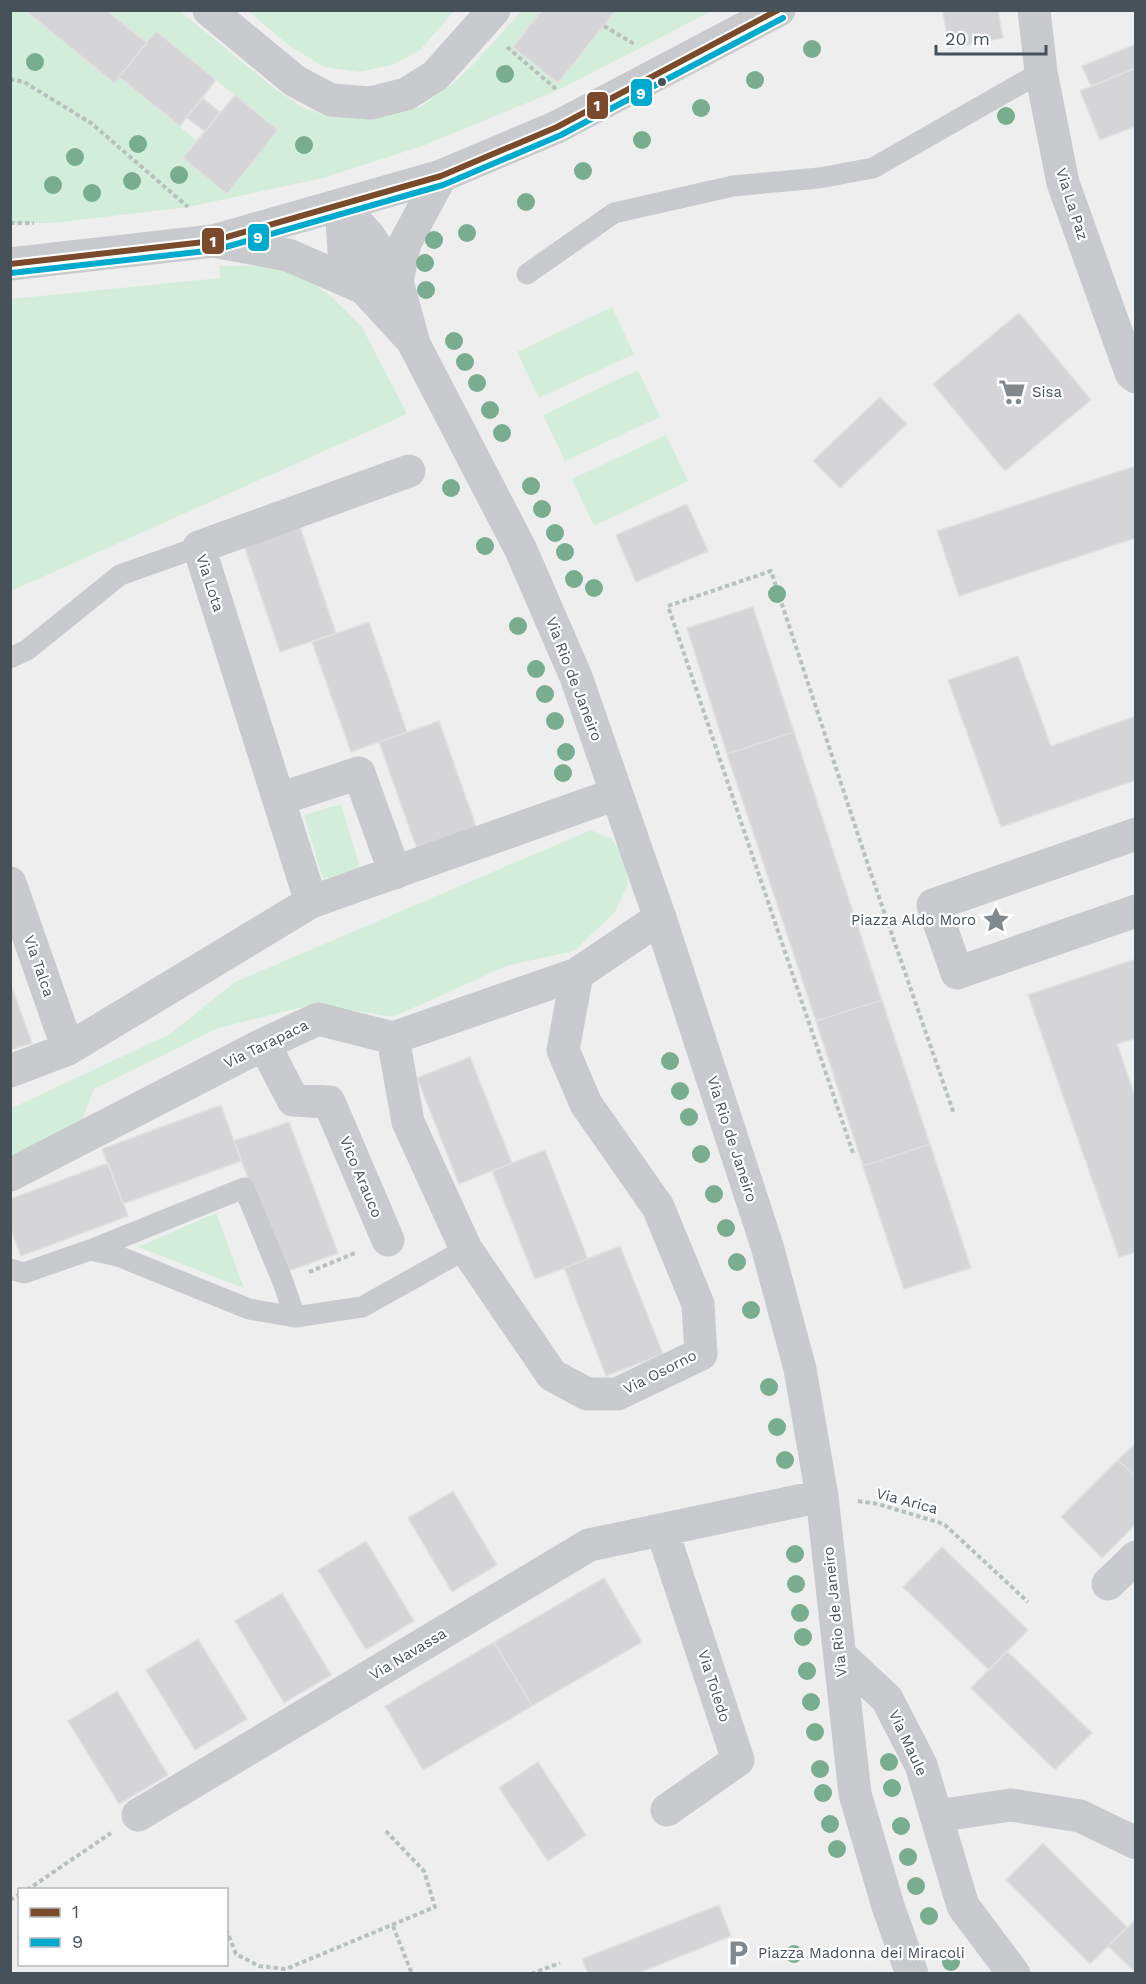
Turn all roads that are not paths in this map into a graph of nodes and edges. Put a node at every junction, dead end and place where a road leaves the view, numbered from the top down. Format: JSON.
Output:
{"nodes":[{"id":1,"x":209,"y":10,"type":"edge"},
{"id":2,"x":494,"y":10,"type":"edge"},
{"id":3,"x":779,"y":10,"type":"edge"},
{"id":4,"x":1036,"y":15,"type":"edge"},
{"id":5,"x":1041,"y":72,"type":"junction"},
{"id":6,"x":441,"y":176,"type":"junction"},
{"id":7,"x":341,"y":205,"type":"junction"},
{"id":8,"x":213,"y":241,"type":"junction"},
{"id":9,"x":10,"y":264,"type":"edge"},
{"id":10,"x":527,"y":274,"type":"dead end"},
{"id":11,"x":397,"y":281,"type":"junction"},
{"id":12,"x":364,"y":288,"type":"junction"},
{"id":13,"x":414,"y":344,"type":"junction"},
{"id":14,"x":1136,"y":377,"type":"edge"},
{"id":15,"x":409,"y":471,"type":"dead end"},
{"id":16,"x":199,"y":547,"type":"junction"},
{"id":17,"x":10,"y":658,"type":"edge"},
{"id":18,"x":616,"y":794,"type":"junction"},
{"id":19,"x":279,"y":799,"type":"junction"},
{"id":20,"x":1136,"y":834,"type":"edge"},
{"id":21,"x":395,"y":873,"type":"junction"},
{"id":22,"x":10,"y":883,"type":"edge"},
{"id":23,"x":311,"y":902,"type":"junction"},
{"id":24,"x":1136,"y":911,"type":"edge"},
{"id":25,"x":660,"y":918,"type":"junction"},
{"id":26,"x":577,"y":974,"type":"junction"},
{"id":27,"x":393,"y":1038,"type":"junction"},
{"id":28,"x":264,"y":1044,"type":"junction"},
{"id":29,"x":68,"y":1049,"type":"junction"},
{"id":30,"x":10,"y":1071,"type":"edge"},
{"id":31,"x":10,"y":1175,"type":"edge"},
{"id":32,"x":388,"y":1240,"type":"road end"},
{"id":33,"x":466,"y":1249,"type":"junction"},
{"id":34,"x":90,"y":1250,"type":"junction"},
{"id":35,"x":10,"y":1269,"type":"edge"},
{"id":36,"x":295,"y":1317,"type":"junction"},
{"id":37,"x":822,"y":1496,"type":"junction"},
{"id":38,"x":662,"y":1530,"type":"junction"},
{"id":39,"x":1136,"y":1557,"type":"edge"},
{"id":40,"x":1108,"y":1584,"type":"dead end"},
{"id":41,"x":840,"y":1655,"type":"junction"},
{"id":42,"x":667,"y":1810,"type":"dead end"},
{"id":43,"x":138,"y":1815,"type":"road end"},
{"id":44,"x":937,"y":1816,"type":"junction"},
{"id":45,"x":1136,"y":1843,"type":"edge"},
{"id":46,"x":912,"y":1974,"type":"edge"},
{"id":47,"x":1014,"y":1974,"type":"edge"}],
"edges":[{"from":1,"to":2,"type":"street"},
{"from":3,"to":6,"type":"street"},
{"from":4,"to":5,"type":"street","name":"Via La Paz"},
{"from":5,"to":10,"type":"lane"},
{"from":5,"to":14,"type":"street","name":"Via La Paz"},
{"from":6,"to":7,"type":"street"},
{"from":6,"to":11,"type":"street"},
{"from":7,"to":8,"type":"street"},
{"from":7,"to":11,"type":"street"},
{"from":7,"to":12,"type":"street"},
{"from":8,"to":9,"type":"street"},
{"from":8,"to":12,"type":"street"},
{"from":11,"to":13,"type":"street"},
{"from":12,"to":13,"type":"street"},
{"from":13,"to":18,"type":"street","name":"Via Rio de Janeiro"},
{"from":15,"to":16,"type":"street","name":"Via Lota"},
{"from":16,"to":17,"type":"lane"},
{"from":16,"to":19,"type":"street","name":"Via Lota"},
{"from":18,"to":21,"type":"street"},
{"from":18,"to":25,"type":"street","name":"Via Rio de Janeiro"},
{"from":19,"to":21,"type":"street"},
{"from":19,"to":23,"type":"street","name":"Via Lota"},
{"from":20,"to":24,"type":"street"},
{"from":21,"to":23,"type":"street"},
{"from":22,"to":29,"type":"street","name":"Via Talca"},
{"from":23,"to":29,"type":"street"},
{"from":25,"to":26,"type":"street"},
{"from":25,"to":37,"type":"street","name":"Via Rio de Janeiro"},
{"from":26,"to":27,"type":"street"},
{"from":26,"to":33,"type":"street","name":"Via Osorno"},
{"from":27,"to":28,"type":"street","name":"Via Tarapaca"},
{"from":27,"to":33,"type":"street","name":"Via Osorno"},
{"from":28,"to":31,"type":"street","name":"Via Tarapaca"},
{"from":28,"to":32,"type":"street","name":"Vico Arauco"},
{"from":29,"to":30,"type":"street"},
{"from":33,"to":36,"type":"lane"},
{"from":34,"to":35,"type":"lane"},
{"from":34,"to":36,"type":"lane"},
{"from":34,"to":36,"type":"lane"},
{"from":37,"to":38,"type":"street","name":"Via Navassa"},
{"from":37,"to":41,"type":"street","name":"Via Rio de Janeiro"},
{"from":38,"to":42,"type":"street","name":"Via Toledo"},
{"from":38,"to":43,"type":"street","name":"Via Navassa"},
{"from":39,"to":40,"type":"street"},
{"from":41,"to":44,"type":"street","name":"Via Maule"},
{"from":41,"to":46,"type":"street","name":"Via Rio de Janeiro"},
{"from":44,"to":45,"type":"street"},
{"from":44,"to":47,"type":"street","name":"Via Maule"}]}
